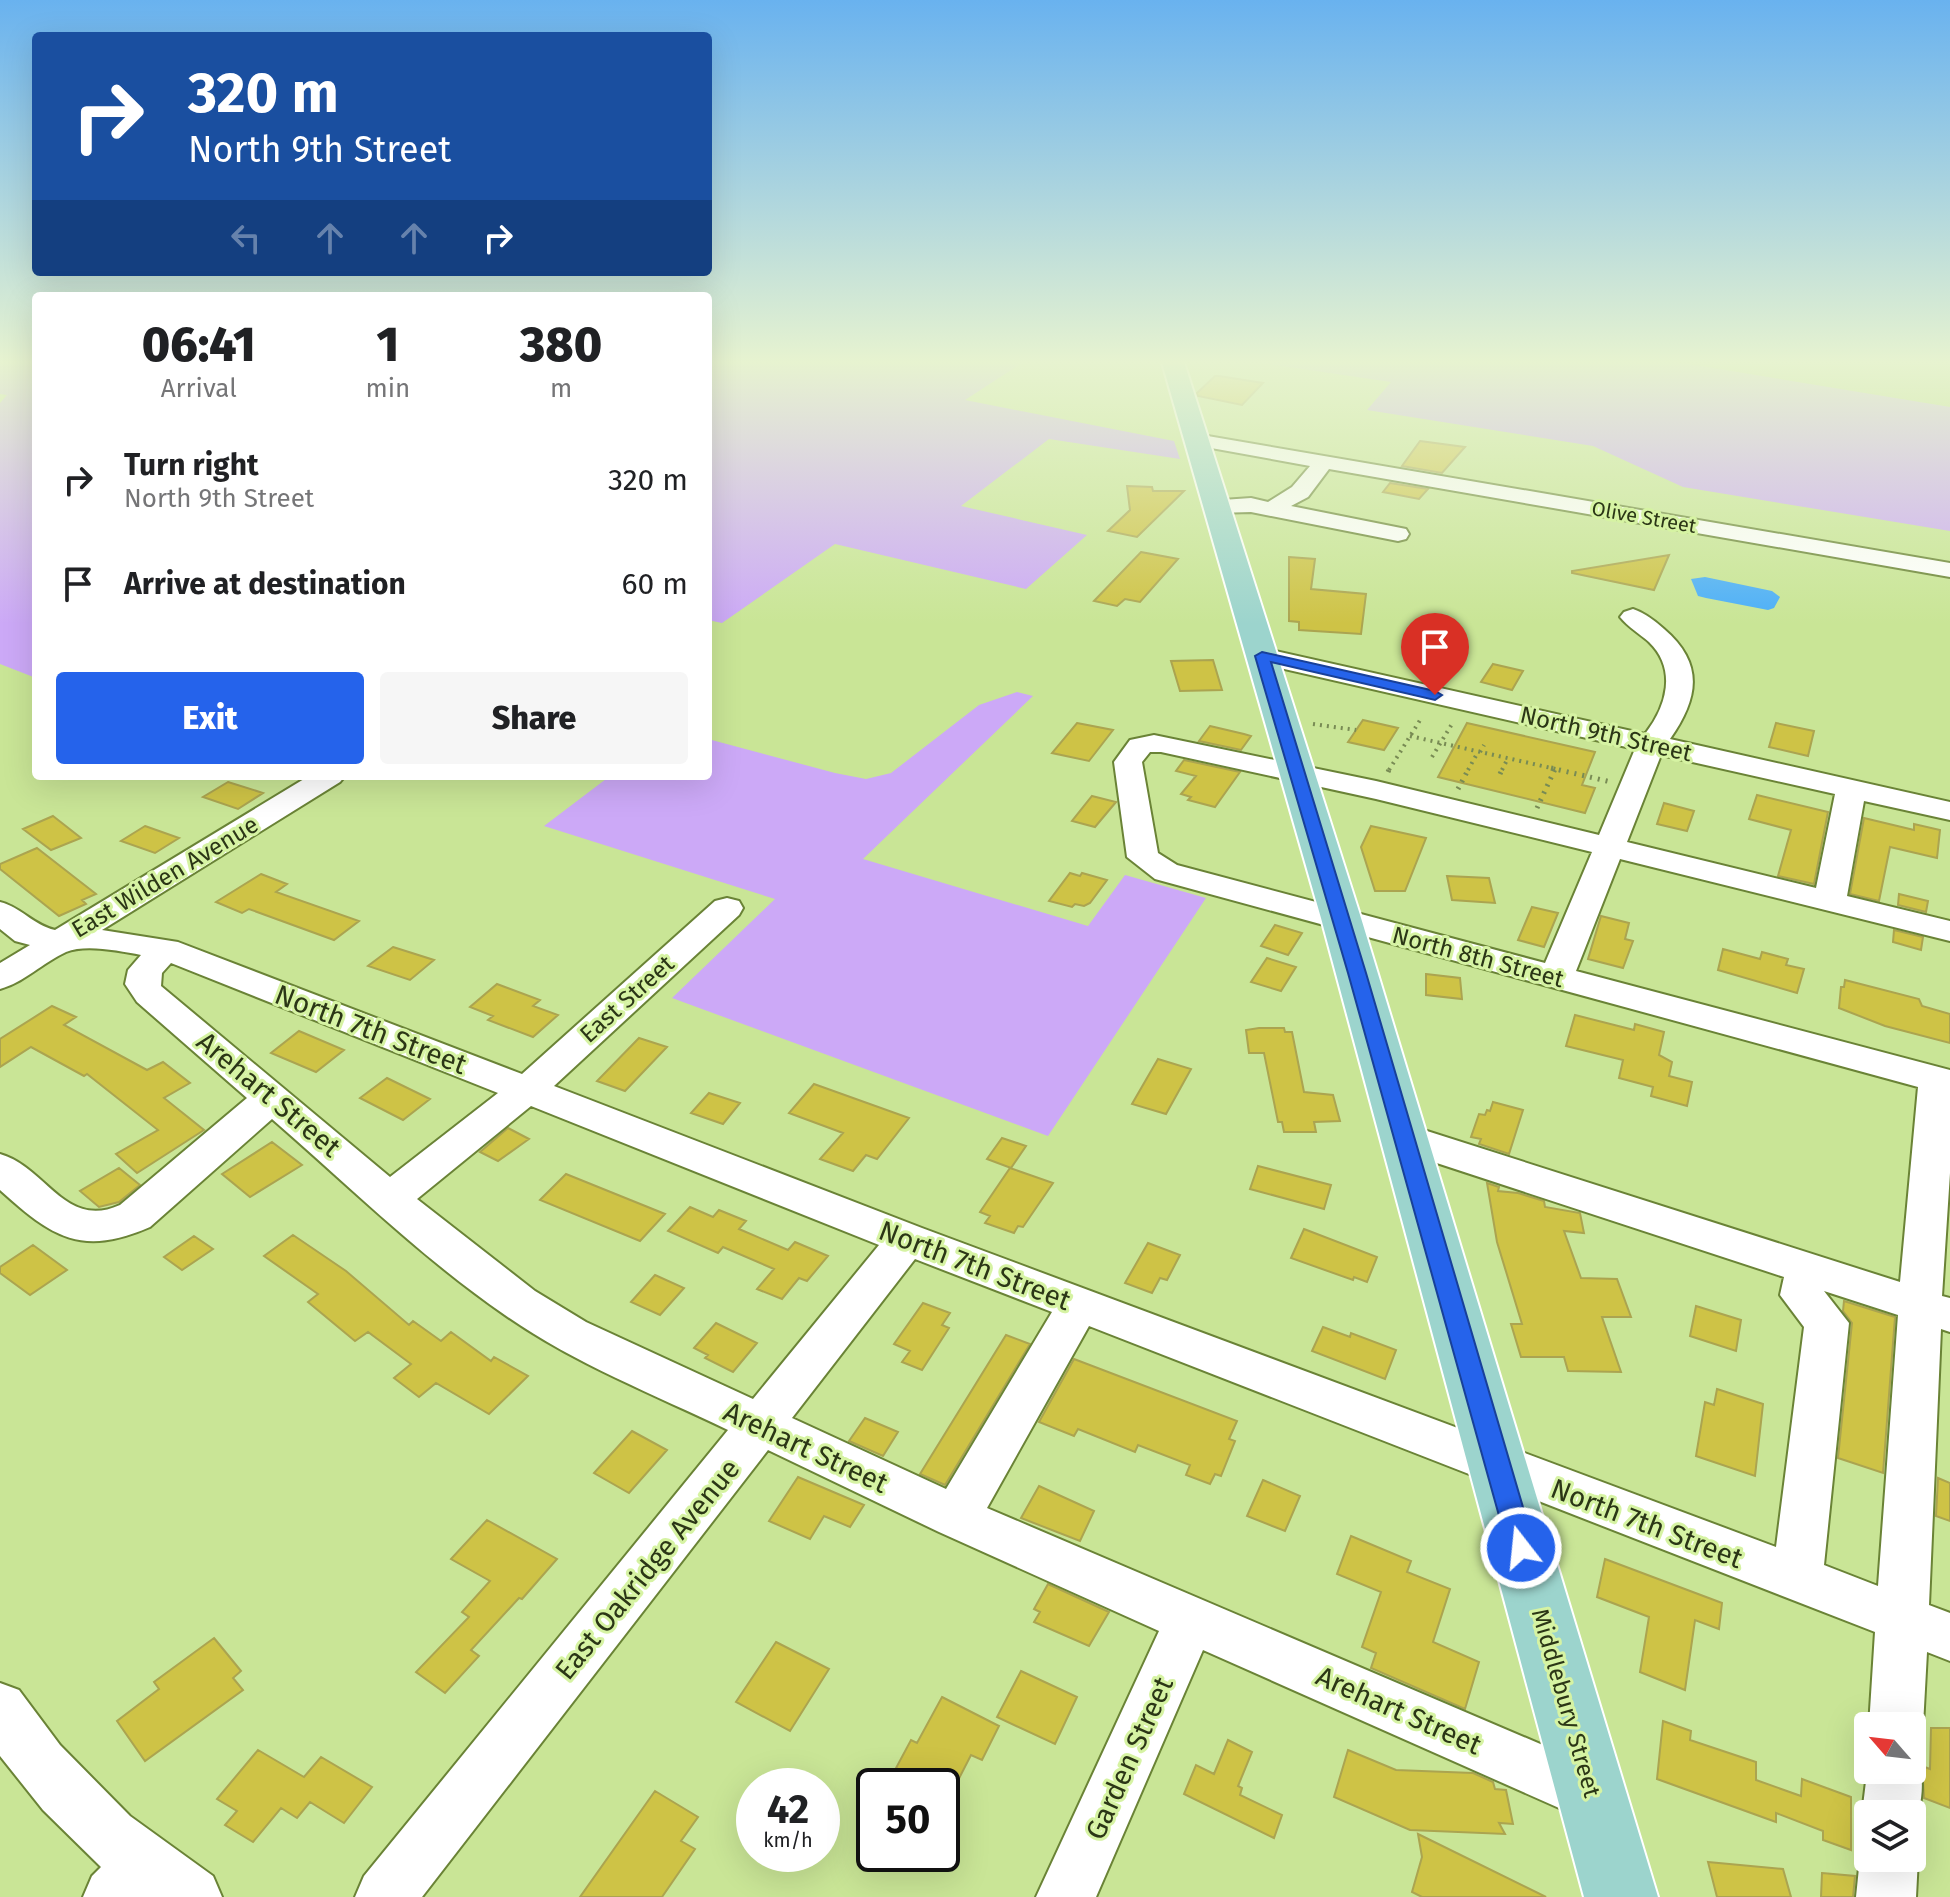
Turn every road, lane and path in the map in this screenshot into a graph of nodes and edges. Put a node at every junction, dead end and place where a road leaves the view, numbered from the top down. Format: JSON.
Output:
{"nodes":[{"id":1,"x":1198,"y":448,"type":"edge"},
{"id":2,"x":1240,"y":448,"type":"edge"},
{"id":3,"x":1324,"y":462,"type":"junction"},
{"id":4,"x":1216,"y":506,"type":"junction"},
{"id":5,"x":1271,"y":509,"type":"junction"},
{"id":6,"x":1398,"y":534,"type":"dead end"},
{"id":7,"x":1950,"y":570,"type":"edge"},
{"id":8,"x":1633,"y":617,"type":"dead end"},
{"id":9,"x":1262,"y":656,"type":"junction"},
{"id":10,"x":1422,"y":717,"type":"dead end"},
{"id":11,"x":1312,"y":724,"type":"dead end"},
{"id":12,"x":1452,"y":724,"type":"dead end"},
{"id":13,"x":1356,"y":730,"type":"dead end"},
{"id":14,"x":1410,"y":736,"type":"junction"},
{"id":15,"x":1440,"y":743,"type":"junction"},
{"id":16,"x":1484,"y":745,"type":"dead end"},
{"id":17,"x":1651,"y":745,"type":"junction"},
{"id":18,"x":1479,"y":752,"type":"junction"},
{"id":19,"x":1432,"y":757,"type":"dead end"},
{"id":20,"x":1508,"y":758,"type":"junction"},
{"id":21,"x":1555,"y":769,"type":"junction"},
{"id":22,"x":1299,"y":774,"type":"junction"},
{"id":23,"x":1500,"y":774,"type":"dead end"},
{"id":24,"x":323,"y":780,"type":"edge"},
{"id":25,"x":1635,"y":788,"type":"junction"},
{"id":26,"x":1851,"y":789,"type":"junction"},
{"id":27,"x":1376,"y":790,"type":"junction"},
{"id":28,"x":1448,"y":808,"type":"junction"},
{"id":29,"x":1950,"y":811,"type":"edge"},
{"id":30,"x":1527,"y":827,"type":"junction"},
{"id":31,"x":1610,"y":848,"type":"junction"},
{"id":32,"x":1829,"y":902,"type":"junction"},
{"id":33,"x":727,"y":908,"type":"dead end"},
{"id":34,"x":0,"y":912,"type":"edge"},
{"id":35,"x":1341,"y":918,"type":"junction"},
{"id":36,"x":1950,"y":931,"type":"edge"},
{"id":37,"x":59,"y":941,"type":"junction"},
{"id":38,"x":166,"y":949,"type":"junction"},
{"id":39,"x":0,"y":978,"type":"edge"},
{"id":40,"x":1556,"y":978,"type":"junction"},
{"id":41,"x":1944,"y":1082,"type":"edge"},
{"id":42,"x":527,"y":1090,"type":"junction"},
{"id":43,"x":273,"y":1097,"type":"junction"},
{"id":44,"x":1405,"y":1138,"type":"junction"},
{"id":45,"x":1940,"y":1161,"type":"edge"},
{"id":46,"x":0,"y":1168,"type":"edge"},
{"id":47,"x":391,"y":1198,"type":"junction"},
{"id":48,"x":907,"y":1239,"type":"junction"},
{"id":49,"x":1937,"y":1252,"type":"edge"},
{"id":50,"x":1807,"y":1268,"type":"junction"},
{"id":51,"x":1079,"y":1305,"type":"junction"},
{"id":52,"x":1935,"y":1310,"type":"edge"},
{"id":53,"x":761,"y":1426,"type":"junction"},
{"id":54,"x":1498,"y":1466,"type":"junction"},
{"id":55,"x":956,"y":1517,"type":"junction"},
{"id":56,"x":1797,"y":1579,"type":"junction"},
{"id":57,"x":1900,"y":1618,"type":"junction"},
{"id":58,"x":1191,"y":1619,"type":"junction"},
{"id":59,"x":1950,"y":1637,"type":"edge"},
{"id":60,"x":0,"y":1709,"type":"edge"},
{"id":61,"x":1897,"y":1712,"type":"edge"},
{"id":62,"x":1593,"y":1795,"type":"junction"},
{"id":63,"x":1888,"y":1872,"type":"edge"},
{"id":64,"x":128,"y":1881,"type":"edge"},
{"id":65,"x":192,"y":1897,"type":"edge"},
{"id":66,"x":385,"y":1897,"type":"edge"},
{"id":67,"x":1066,"y":1897,"type":"edge"},
{"id":68,"x":1621,"y":1897,"type":"edge"},
{"id":69,"x":1886,"y":1897,"type":"edge"}],
"edges":[{"from":1,"to":4,"type":"main road","name":"Middlebury Street"},
{"from":2,"to":3,"type":"street","name":"Olive Street"},
{"from":3,"to":5,"type":"street"},
{"from":3,"to":7,"type":"street","name":"Olive Street"},
{"from":4,"to":5,"type":"street"},
{"from":4,"to":9,"type":"main road","name":"Middlebury Street"},
{"from":5,"to":6,"type":"street"},
{"from":8,"to":17,"type":"street"},
{"from":9,"to":17,"type":"street","name":"North 9th Street"},
{"from":9,"to":22,"type":"main road","name":"Middlebury Street"},
{"from":10,"to":14,"type":"path"},
{"from":11,"to":13,"type":"path"},
{"from":12,"to":15,"type":"path"},
{"from":14,"to":15,"type":"path"},
{"from":14,"to":27,"type":"path"},
{"from":15,"to":18,"type":"path"},
{"from":15,"to":19,"type":"path"},
{"from":16,"to":18,"type":"path"},
{"from":17,"to":25,"type":"street"},
{"from":17,"to":26,"type":"street","name":"North 9th Street"},
{"from":18,"to":20,"type":"path"},
{"from":18,"to":28,"type":"path"},
{"from":20,"to":21,"type":"path"},
{"from":20,"to":23,"type":"path"},
{"from":21,"to":25,"type":"path"},
{"from":21,"to":30,"type":"path"},
{"from":22,"to":27,"type":"street"},
{"from":22,"to":35,"type":"main road","name":"Middlebury Street"},
{"from":22,"to":35,"type":"street","name":"North 8th Street"},
{"from":24,"to":37,"type":"street","name":"East Wilden Avenue"},
{"from":25,"to":31,"type":"street"},
{"from":26,"to":29,"type":"street","name":"North 9th Street"},
{"from":26,"to":32,"type":"street"},
{"from":27,"to":28,"type":"street"},
{"from":28,"to":30,"type":"street"},
{"from":30,"to":31,"type":"street"},
{"from":31,"to":32,"type":"street"},
{"from":31,"to":40,"type":"street"},
{"from":32,"to":36,"type":"street"},
{"from":33,"to":42,"type":"street","name":"East Street"},
{"from":34,"to":37,"type":"street","name":"North 7th Street"},
{"from":35,"to":40,"type":"street","name":"North 8th Street"},
{"from":35,"to":44,"type":"main road","name":"Middlebury Street"},
{"from":37,"to":38,"type":"street","name":"North 7th Street"},
{"from":37,"to":39,"type":"street","name":"East Wilden Avenue"},
{"from":38,"to":42,"type":"street","name":"North 7th Street"},
{"from":38,"to":43,"type":"street","name":"Arehart Street"},
{"from":40,"to":41,"type":"street","name":"North 8th Street"},
{"from":41,"to":45,"type":"street"},
{"from":42,"to":47,"type":"street","name":"East Street"},
{"from":42,"to":48,"type":"street","name":"North 7th Street"},
{"from":43,"to":46,"type":"street"},
{"from":43,"to":47,"type":"street","name":"Arehart Street"},
{"from":44,"to":50,"type":"street"},
{"from":44,"to":54,"type":"main road","name":"Middlebury Street"},
{"from":45,"to":49,"type":"street"},
{"from":47,"to":53,"type":"street","name":"Arehart Street"},
{"from":48,"to":51,"type":"street","name":"North 7th Street"},
{"from":48,"to":53,"type":"street","name":"East Oakridge Avenue"},
{"from":49,"to":52,"type":"street"},
{"from":50,"to":52,"type":"street"},
{"from":50,"to":56,"type":"street"},
{"from":51,"to":54,"type":"street","name":"North 7th Street"},
{"from":51,"to":55,"type":"street"},
{"from":52,"to":57,"type":"street"},
{"from":53,"to":55,"type":"street","name":"Arehart Street"},
{"from":53,"to":66,"type":"street","name":"East Oakridge Avenue"},
{"from":54,"to":56,"type":"street","name":"North 7th Street"},
{"from":54,"to":62,"type":"main road","name":"Middlebury Street"},
{"from":55,"to":58,"type":"street","name":"Arehart Street"},
{"from":56,"to":57,"type":"street","name":"North 7th Street"},
{"from":57,"to":59,"type":"street","name":"North 7th Street"},
{"from":57,"to":61,"type":"street"},
{"from":58,"to":62,"type":"street","name":"Arehart Street"},
{"from":58,"to":67,"type":"street","name":"Garden Street"},
{"from":60,"to":64,"type":"street"},
{"from":62,"to":68,"type":"main road","name":"Middlebury Street"},
{"from":63,"to":69,"type":"street"},
{"from":64,"to":65,"type":"street"}]}
